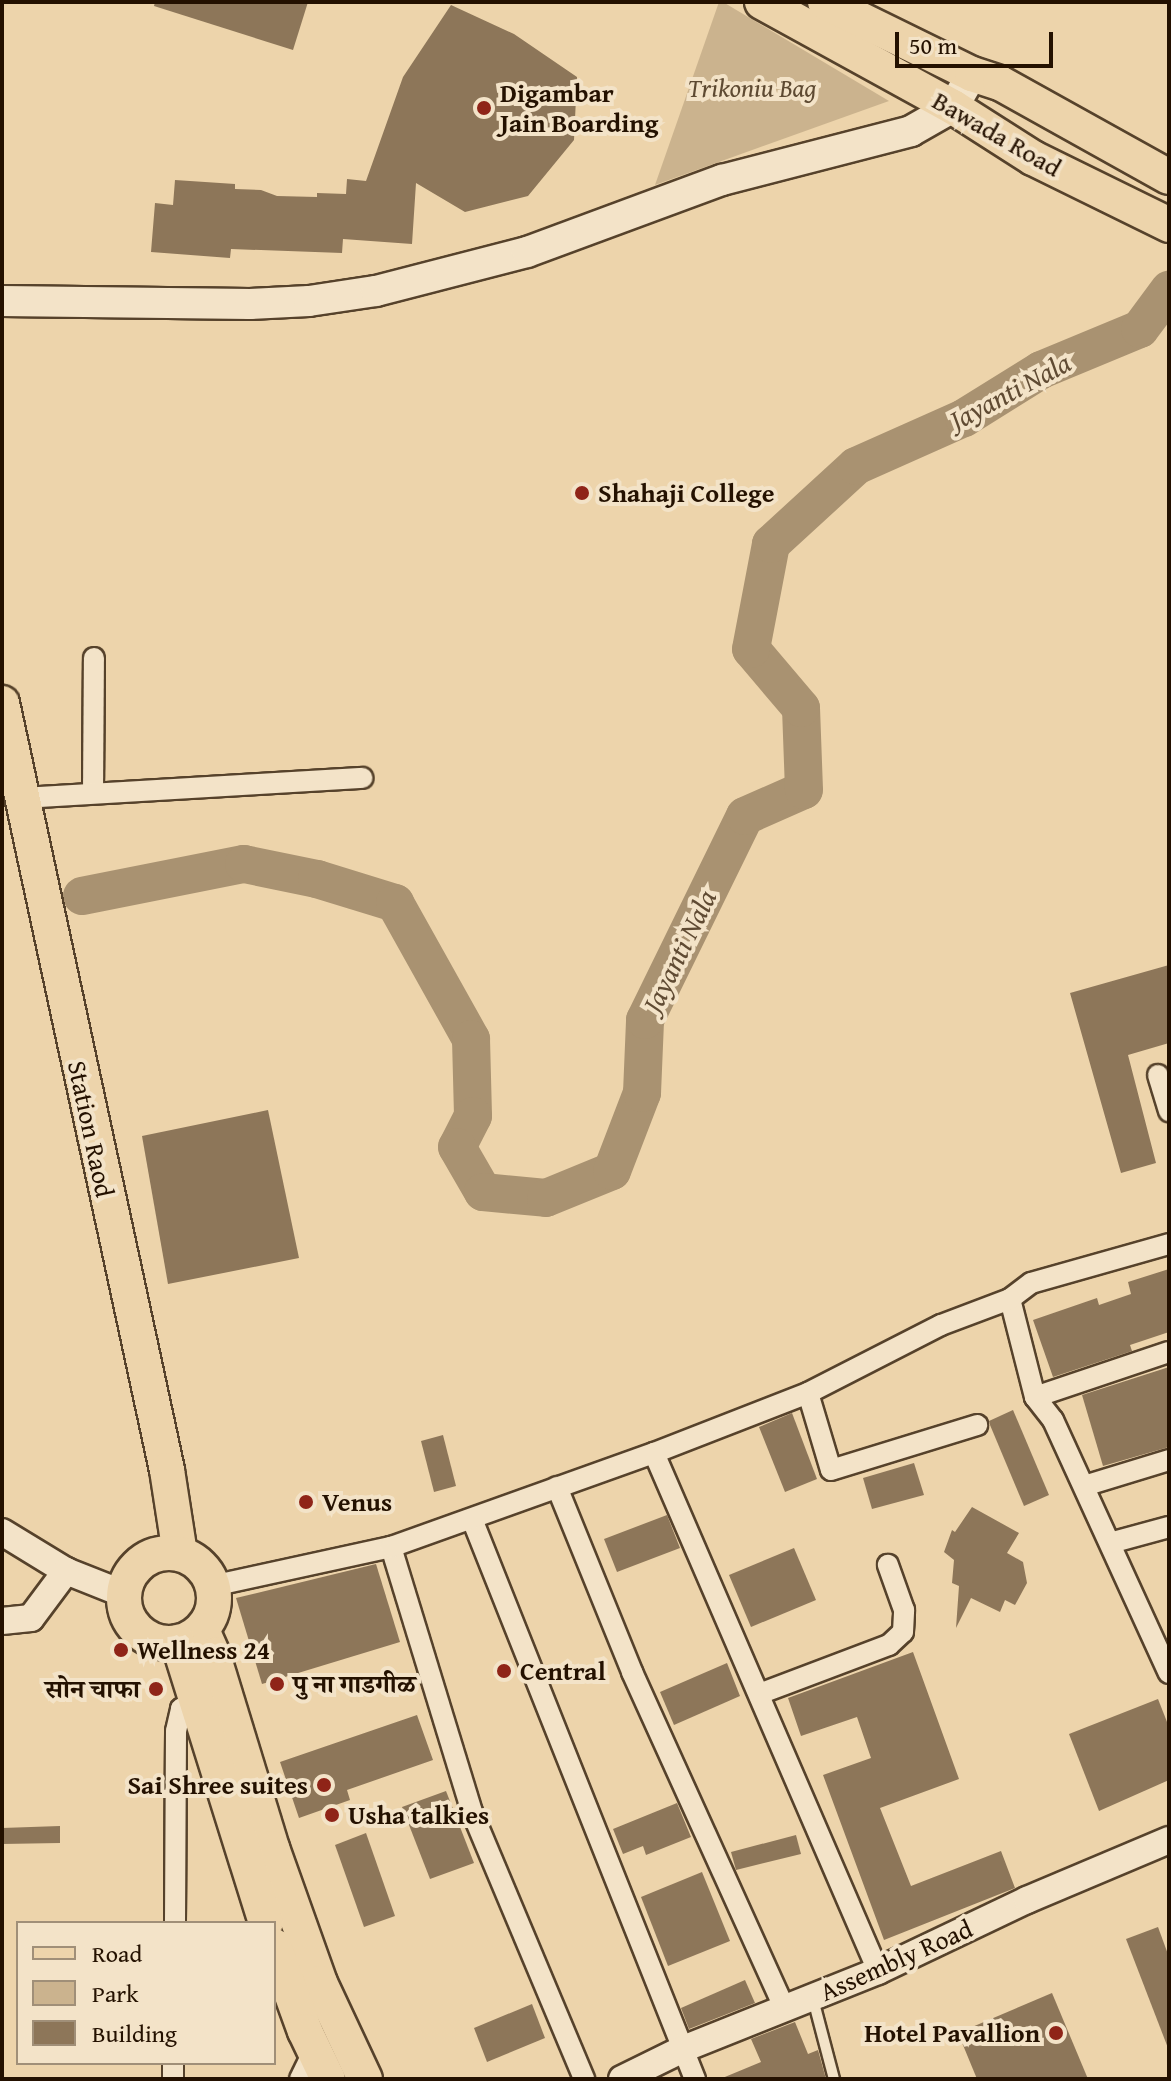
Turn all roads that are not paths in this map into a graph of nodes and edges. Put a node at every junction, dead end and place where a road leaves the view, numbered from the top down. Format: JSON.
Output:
{"nodes":[{"id":1,"x":762,"y":2,"type":"edge"},
{"id":2,"x":825,"y":2,"type":"edge"},
{"id":3,"x":972,"y":74,"type":"junction"},
{"id":4,"x":953,"y":107,"type":"junction"},
{"id":5,"x":1169,"y":177,"type":"edge"},
{"id":6,"x":1169,"y":225,"type":"edge"},
{"id":7,"x":2,"y":301,"type":"edge"},
{"id":8,"x":94,"y":658,"type":"dead end"},
{"id":9,"x":2,"y":703,"type":"edge"},
{"id":10,"x":362,"y":778,"type":"dead end"},
{"id":11,"x":93,"y":792,"type":"junction"},
{"id":12,"x":13,"y":800,"type":"edge"},
{"id":13,"x":1158,"y":1075,"type":"dead end"},
{"id":14,"x":1169,"y":1111,"type":"edge"},
{"id":15,"x":1169,"y":1244,"type":"edge"},
{"id":16,"x":1010,"y":1299,"type":"junction"},
{"id":17,"x":1169,"y":1352,"type":"edge"},
{"id":18,"x":808,"y":1393,"type":"junction"},
{"id":19,"x":1035,"y":1397,"type":"junction"},
{"id":20,"x":977,"y":1425,"type":"dead end"},
{"id":21,"x":654,"y":1453,"type":"junction"},
{"id":22,"x":1169,"y":1460,"type":"edge"},
{"id":23,"x":1084,"y":1486,"type":"junction"},
{"id":24,"x":557,"y":1487,"type":"junction"},
{"id":25,"x":472,"y":1519,"type":"junction"},
{"id":26,"x":1169,"y":1527,"type":"edge"},
{"id":27,"x":2,"y":1532,"type":"edge"},
{"id":28,"x":1110,"y":1543,"type":"junction"},
{"id":29,"x":391,"y":1547,"type":"junction"},
{"id":30,"x":171,"y":1554,"type":"junction"},
{"id":31,"x":888,"y":1565,"type":"dead end"},
{"id":32,"x":66,"y":1571,"type":"junction"},
{"id":33,"x":212,"y":1586,"type":"junction"},
{"id":34,"x":124,"y":1594,"type":"junction"},
{"id":35,"x":2,"y":1621,"type":"edge"},
{"id":36,"x":178,"y":1638,"type":"junction"},
{"id":37,"x":1169,"y":1673,"type":"edge"},
{"id":38,"x":759,"y":1694,"type":"junction"},
{"id":39,"x":196,"y":1699,"type":"junction"},
{"id":40,"x":1169,"y":1840,"type":"edge"},
{"id":41,"x":175,"y":1921,"type":"edge"},
{"id":42,"x":265,"y":1921,"type":"edge"},
{"id":43,"x":276,"y":1952,"type":"edge"},
{"id":44,"x":878,"y":1971,"type":"junction"},
{"id":45,"x":813,"y":1998,"type":"junction"},
{"id":46,"x":785,"y":2010,"type":"junction"},
{"id":47,"x":683,"y":2049,"type":"junction"},
{"id":48,"x":314,"y":2069,"type":"edge"},
{"id":49,"x":365,"y":2079,"type":"edge"},
{"id":50,"x":584,"y":2079,"type":"edge"},
{"id":51,"x":622,"y":2079,"type":"edge"},
{"id":52,"x":695,"y":2079,"type":"edge"},
{"id":53,"x":834,"y":2079,"type":"edge"}],
"edges":[{"from":1,"to":4,"type":"main road","name":"Bawada Road"},
{"from":2,"to":3,"type":"main road","name":"Bawada Road"},
{"from":3,"to":4,"type":"main road"},
{"from":3,"to":5,"type":"main road","name":"Bawada Road"},
{"from":4,"to":6,"type":"main road","name":"Bawada Road"},
{"from":4,"to":7,"type":"main road"},
{"from":8,"to":11,"type":"street"},
{"from":9,"to":12,"type":"main road"},
{"from":10,"to":11,"type":"street"},
{"from":11,"to":12,"type":"street"},
{"from":12,"to":30,"type":"main road"},
{"from":13,"to":14,"type":"street"},
{"from":15,"to":16,"type":"street"},
{"from":16,"to":18,"type":"street"},
{"from":16,"to":19,"type":"street"},
{"from":17,"to":19,"type":"street"},
{"from":18,"to":20,"type":"street"},
{"from":18,"to":21,"type":"street"},
{"from":19,"to":23,"type":"street"},
{"from":21,"to":24,"type":"street"},
{"from":21,"to":38,"type":"street"},
{"from":22,"to":23,"type":"street"},
{"from":23,"to":28,"type":"street"},
{"from":24,"to":25,"type":"street"},
{"from":24,"to":46,"type":"street"},
{"from":25,"to":29,"type":"street"},
{"from":25,"to":47,"type":"street"},
{"from":26,"to":28,"type":"street"},
{"from":27,"to":32,"type":"street"},
{"from":28,"to":37,"type":"street"},
{"from":29,"to":33,"type":"street"},
{"from":29,"to":50,"type":"street"},
{"from":30,"to":33,"type":"main road"},
{"from":30,"to":34,"type":"main road"},
{"from":31,"to":38,"type":"street"},
{"from":32,"to":34,"type":"street"},
{"from":32,"to":35,"type":"street"},
{"from":33,"to":36,"type":"main road"},
{"from":34,"to":36,"type":"main road"},
{"from":36,"to":39,"type":"main road"},
{"from":36,"to":49,"type":"main road"},
{"from":38,"to":44,"type":"street"},
{"from":39,"to":41,"type":"street"},
{"from":39,"to":42,"type":"main road"},
{"from":40,"to":44,"type":"street","name":"Assembly Road"},
{"from":43,"to":48,"type":"main road"},
{"from":44,"to":45,"type":"street","name":"Assembly Road"},
{"from":45,"to":46,"type":"street","name":"Assembly Road"},
{"from":45,"to":53,"type":"lane"},
{"from":46,"to":47,"type":"street","name":"Assembly Road"},
{"from":47,"to":51,"type":"street","name":"Assembly Road"},
{"from":47,"to":52,"type":"street"}]}
